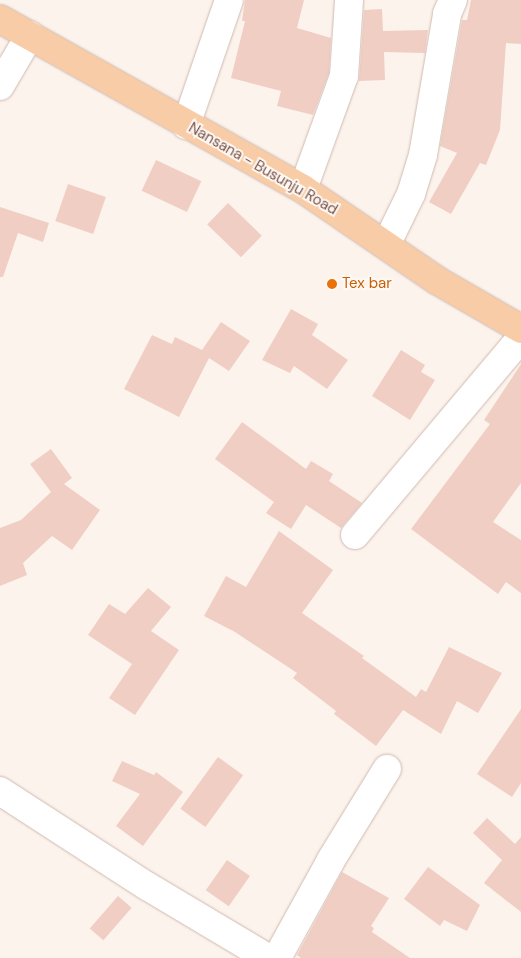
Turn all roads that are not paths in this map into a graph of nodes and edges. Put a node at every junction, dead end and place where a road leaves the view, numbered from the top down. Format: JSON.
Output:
{"nodes":[{"id":1,"x":229,"y":0,"type":"edge"},
{"id":2,"x":349,"y":0,"type":"edge"},
{"id":3,"x":453,"y":0,"type":"edge"},
{"id":4,"x":0,"y":18,"type":"edge"},
{"id":5,"x":30,"y":35,"type":"junction"},
{"id":6,"x":0,"y":86,"type":"edge"},
{"id":7,"x":186,"y":124,"type":"junction"},
{"id":8,"x":303,"y":188,"type":"junction"},
{"id":9,"x":386,"y":244,"type":"junction"},
{"id":10,"x":521,"y":329,"type":"edge"},
{"id":11,"x":521,"y":338,"type":"edge"},
{"id":12,"x":355,"y":535,"type":"dead end"},
{"id":13,"x":387,"y":769,"type":"dead end"},
{"id":14,"x":0,"y":790,"type":"edge"},
{"id":15,"x":268,"y":958,"type":"edge"},
{"id":16,"x":277,"y":958,"type":"edge"}],
"edges":[{"from":1,"to":7,"type":"street"},
{"from":2,"to":8,"type":"street"},
{"from":3,"to":9,"type":"street"},
{"from":4,"to":5,"type":"main road","name":"Nansana - Busunju Road"},
{"from":5,"to":6,"type":"street"},
{"from":5,"to":7,"type":"main road","name":"Nansana - Busunju Road"},
{"from":7,"to":8,"type":"main road","name":"Nansana - Busunju Road"},
{"from":8,"to":9,"type":"main road","name":"Nansana - Busunju Road"},
{"from":9,"to":10,"type":"main road","name":"Nansana - Busunju Road"},
{"from":11,"to":12,"type":"street"},
{"from":13,"to":16,"type":"street"},
{"from":14,"to":15,"type":"street"}]}
